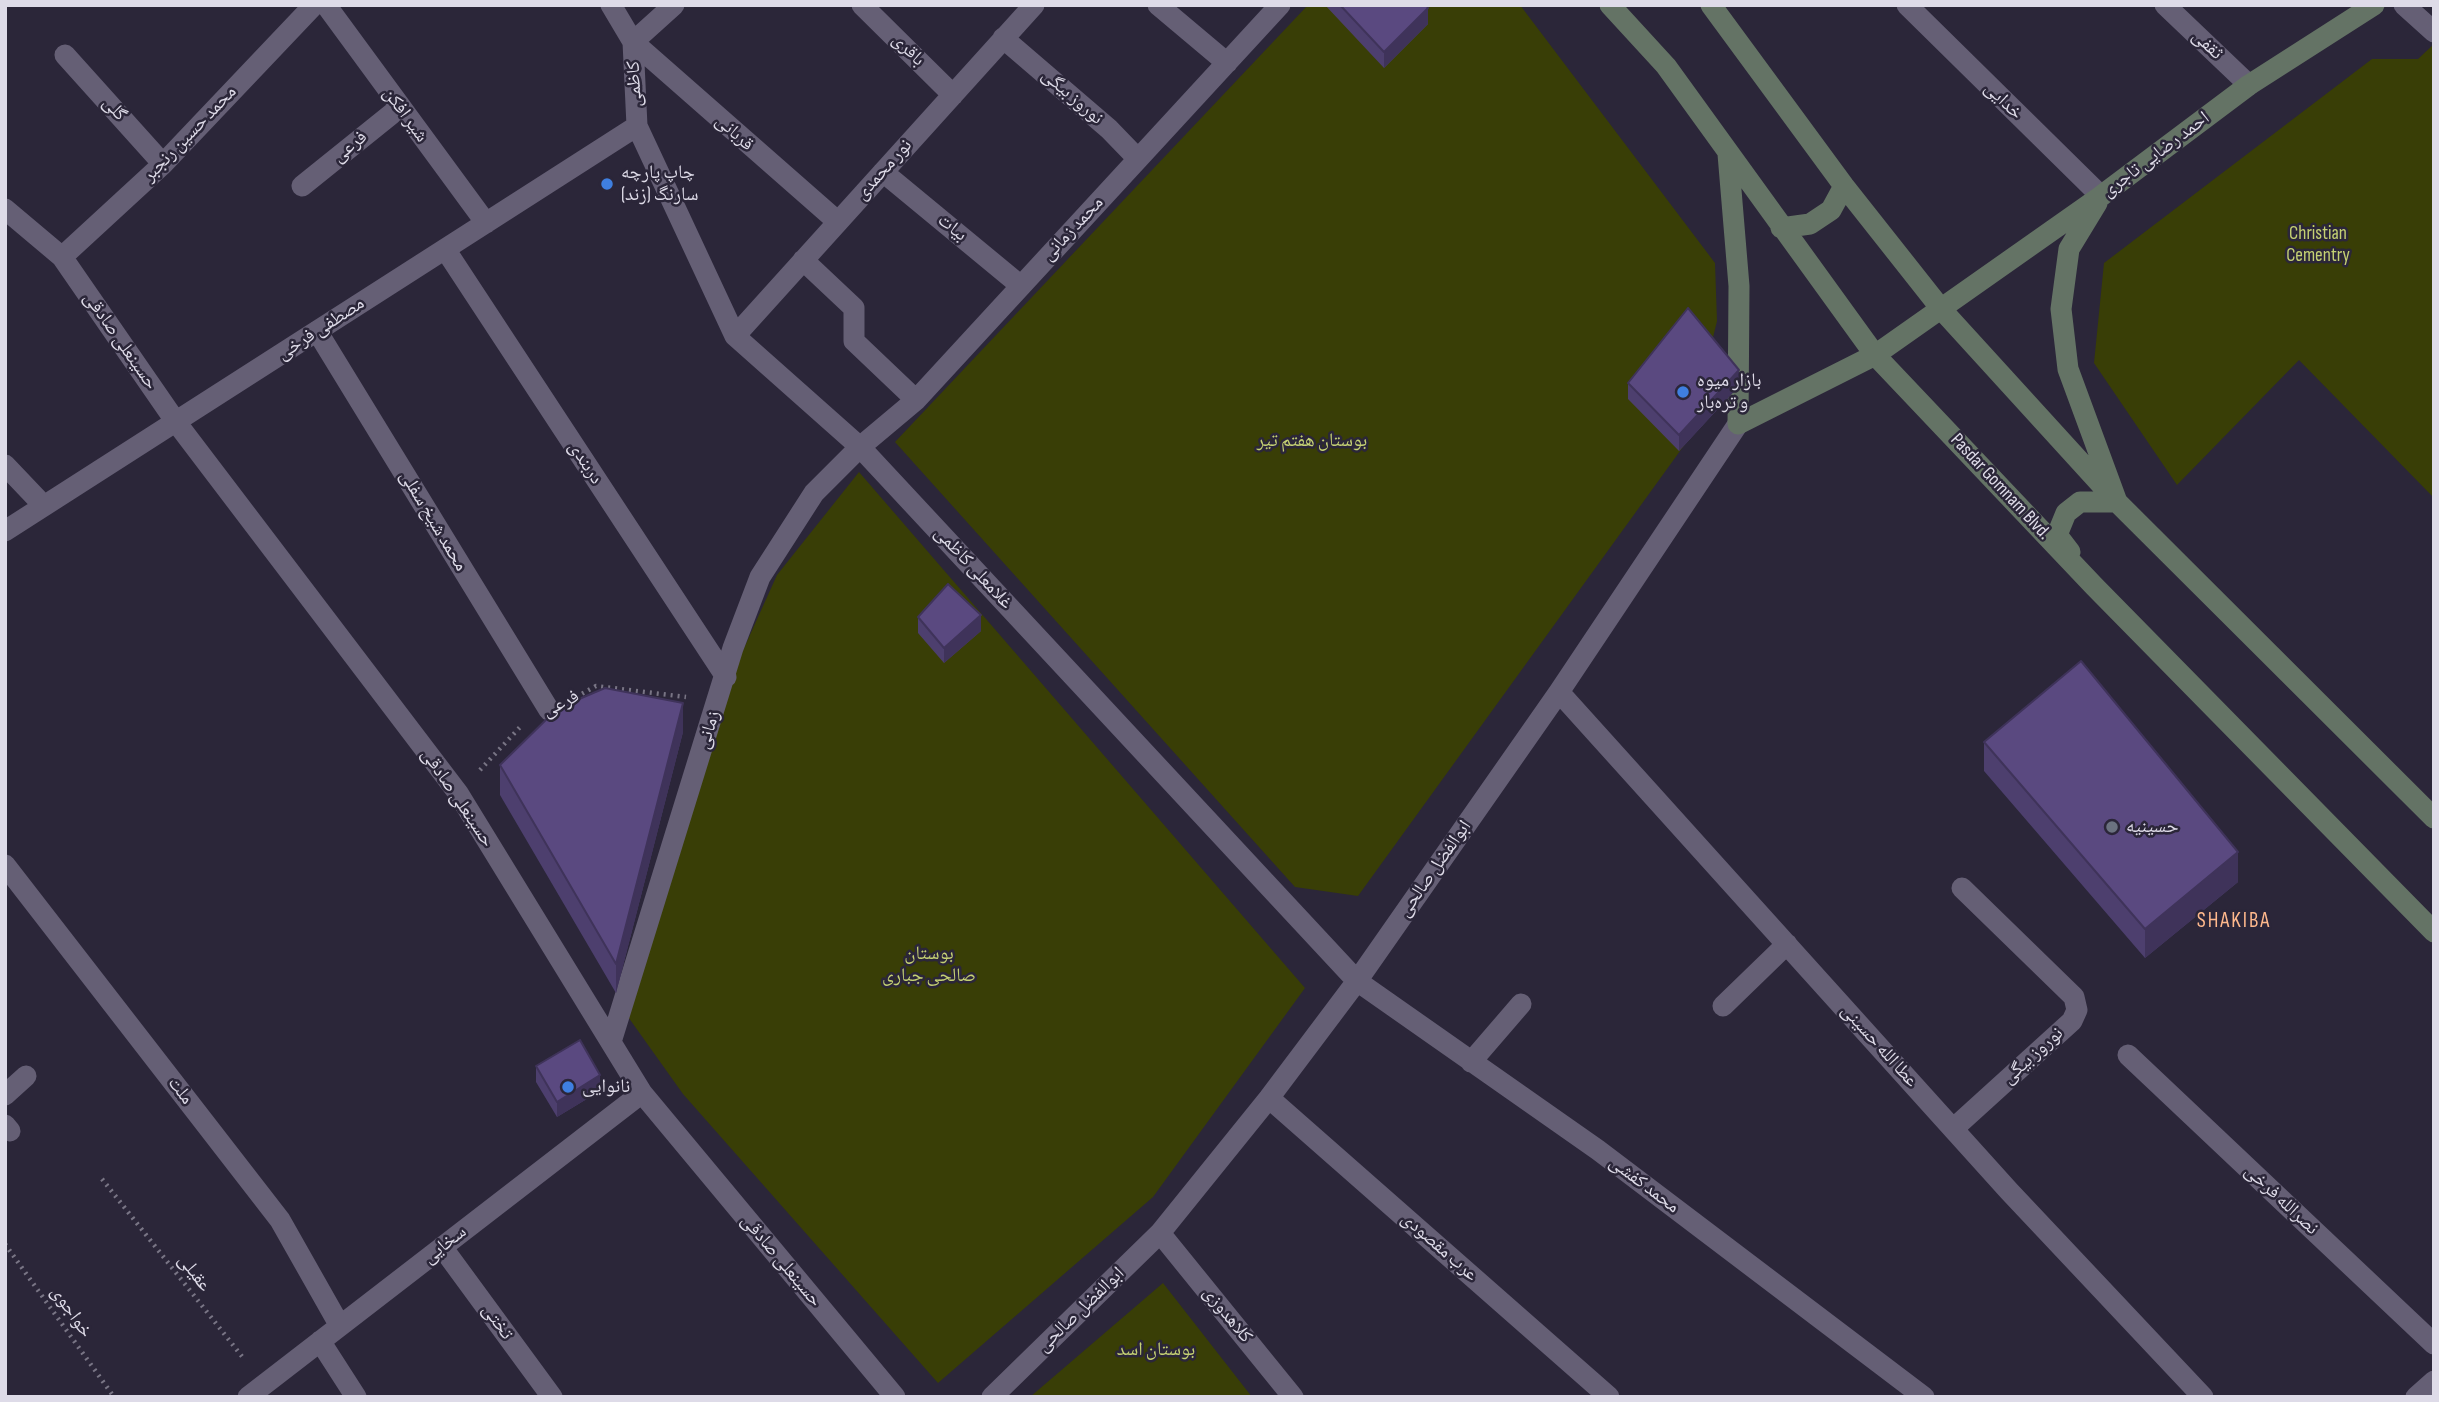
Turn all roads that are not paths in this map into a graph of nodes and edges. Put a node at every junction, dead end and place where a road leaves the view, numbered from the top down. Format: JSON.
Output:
{"nodes":[{"id":1,"x":314,"y":5,"type":"edge"},
{"id":2,"x":326,"y":5,"type":"edge"},
{"id":3,"x":611,"y":5,"type":"edge"},
{"id":4,"x":674,"y":5,"type":"edge"},
{"id":5,"x":862,"y":5,"type":"edge"},
{"id":6,"x":1034,"y":5,"type":"edge"},
{"id":7,"x":1158,"y":5,"type":"edge"},
{"id":8,"x":1280,"y":5,"type":"edge"},
{"id":9,"x":1610,"y":5,"type":"edge"},
{"id":10,"x":1712,"y":5,"type":"edge"},
{"id":11,"x":1907,"y":5,"type":"edge"},
{"id":12,"x":2165,"y":5,"type":"edge"},
{"id":13,"x":2374,"y":5,"type":"edge"},
{"id":14,"x":2404,"y":5,"type":"edge"},
{"id":15,"x":2434,"y":33,"type":"edge"},
{"id":16,"x":1003,"y":38,"type":"junction"},
{"id":17,"x":633,"y":42,"type":"junction"},
{"id":18,"x":65,"y":55,"type":"dead end"},
{"id":19,"x":1227,"y":63,"type":"junction"},
{"id":20,"x":2249,"y":85,"type":"junction"},
{"id":21,"x":953,"y":94,"type":"junction"},
{"id":22,"x":400,"y":108,"type":"junction"},
{"id":23,"x":636,"y":126,"type":"junction"},
{"id":24,"x":1727,"y":152,"type":"junction"},
{"id":25,"x":1138,"y":159,"type":"junction"},
{"id":26,"x":163,"y":164,"type":"junction"},
{"id":27,"x":883,"y":172,"type":"junction"},
{"id":28,"x":302,"y":186,"type":"dead end"},
{"id":29,"x":1844,"y":186,"type":"junction"},
{"id":30,"x":2101,"y":196,"type":"junction"},
{"id":31,"x":5,"y":209,"type":"edge"},
{"id":32,"x":838,"y":222,"type":"junction"},
{"id":33,"x":486,"y":223,"type":"junction"},
{"id":34,"x":1781,"y":228,"type":"junction"},
{"id":35,"x":444,"y":249,"type":"junction"},
{"id":36,"x":62,"y":257,"type":"junction"},
{"id":37,"x":803,"y":260,"type":"junction"},
{"id":38,"x":1021,"y":286,"type":"junction"},
{"id":39,"x":1942,"y":310,"type":"junction"},
{"id":40,"x":317,"y":331,"type":"junction"},
{"id":41,"x":735,"y":336,"type":"junction"},
{"id":42,"x":1875,"y":355,"type":"junction"},
{"id":43,"x":916,"y":400,"type":"junction"},
{"id":44,"x":176,"y":422,"type":"junction"},
{"id":45,"x":1738,"y":424,"type":"junction"},
{"id":46,"x":860,"y":446,"type":"junction"},
{"id":47,"x":5,"y":465,"type":"edge"},
{"id":48,"x":2117,"y":502,"type":"junction"},
{"id":49,"x":44,"y":506,"type":"junction"},
{"id":50,"x":5,"y":531,"type":"edge"},
{"id":51,"x":2094,"y":586,"type":"junction"},
{"id":52,"x":726,"y":677,"type":"junction"},
{"id":53,"x":1559,"y":692,"type":"junction"},
{"id":54,"x":549,"y":710,"type":"road end"},
{"id":55,"x":2434,"y":818,"type":"edge"},
{"id":56,"x":5,"y":866,"type":"edge"},
{"id":57,"x":1962,"y":888,"type":"dead end"},
{"id":58,"x":2434,"y":932,"type":"edge"},
{"id":59,"x":1787,"y":944,"type":"junction"},
{"id":60,"x":1356,"y":981,"type":"junction"},
{"id":61,"x":1521,"y":1004,"type":"dead end"},
{"id":62,"x":1723,"y":1006,"type":"dead end"},
{"id":63,"x":611,"y":1042,"type":"junction"},
{"id":64,"x":2128,"y":1055,"type":"dead end"},
{"id":65,"x":1471,"y":1062,"type":"junction"},
{"id":66,"x":26,"y":1076,"type":"dead end"},
{"id":67,"x":642,"y":1093,"type":"junction"},
{"id":68,"x":5,"y":1095,"type":"edge"},
{"id":69,"x":1269,"y":1098,"type":"junction"},
{"id":70,"x":1953,"y":1129,"type":"junction"},
{"id":71,"x":1160,"y":1233,"type":"junction"},
{"id":72,"x":442,"y":1247,"type":"junction"},
{"id":73,"x":340,"y":1326,"type":"junction"},
{"id":74,"x":320,"y":1341,"type":"junction"},
{"id":75,"x":2434,"y":1345,"type":"edge"},
{"id":76,"x":2434,"y":1381,"type":"edge"},
{"id":77,"x":256,"y":1391,"type":"edge"},
{"id":78,"x":356,"y":1397,"type":"edge"},
{"id":79,"x":552,"y":1397,"type":"edge"},
{"id":80,"x":895,"y":1397,"type":"edge"},
{"id":81,"x":992,"y":1397,"type":"edge"},
{"id":82,"x":1293,"y":1397,"type":"edge"},
{"id":83,"x":1609,"y":1397,"type":"edge"},
{"id":84,"x":1924,"y":1397,"type":"edge"},
{"id":85,"x":2203,"y":1397,"type":"edge"},
{"id":86,"x":2416,"y":1397,"type":"edge"}],
"edges":[{"from":1,"to":26,"type":"street","name":"محمد حسین رنجبر"},
{"from":2,"to":22,"type":"street","name":"شیر افکن"},
{"from":3,"to":17,"type":"street","name":"کاظمی"},
{"from":4,"to":17,"type":"street"},
{"from":5,"to":21,"type":"street","name":"باقری"},
{"from":6,"to":16,"type":"street","name":"نور محمدی"},
{"from":7,"to":19,"type":"street"},
{"from":8,"to":19,"type":"street","name":"محمد زمانی"},
{"from":9,"to":24,"type":"main road","name":"Pasdar Gomnam Blvd."},
{"from":10,"to":29,"type":"main road"},
{"from":11,"to":30,"type":"street","name":"خدایی"},
{"from":12,"to":20,"type":"street","name":"ثقفی"},
{"from":13,"to":20,"type":"main road","name":"احمد رضایی تاجری"},
{"from":14,"to":15,"type":"street"},
{"from":16,"to":21,"type":"street","name":"نور محمدی"},
{"from":16,"to":25,"type":"street","name":"نوروز بیگی"},
{"from":17,"to":23,"type":"street","name":"کاظمی"},
{"from":17,"to":32,"type":"street","name":"قربانی"},
{"from":18,"to":26,"type":"street","name":"گلی"},
{"from":19,"to":25,"type":"street","name":"محمد زمانی"},
{"from":20,"to":30,"type":"main road","name":"احمد رضایی تاجری"},
{"from":21,"to":27,"type":"street","name":"نور محمدی"},
{"from":22,"to":28,"type":"street","name":"فرعی"},
{"from":22,"to":33,"type":"street","name":"شیر افکن"},
{"from":23,"to":33,"type":"street","name":"مصطفی فرخی"},
{"from":23,"to":41,"type":"street","name":"غلامعلی کاظمی"},
{"from":24,"to":34,"type":"main road","name":"Pasdar Gomnam Blvd."},
{"from":24,"to":45,"type":"main road"},
{"from":25,"to":38,"type":"street","name":"محمد زمانی"},
{"from":26,"to":36,"type":"street","name":"محمد حسین رنجبر"},
{"from":27,"to":32,"type":"street","name":"نور محمدی"},
{"from":27,"to":38,"type":"street","name":"بیات"},
{"from":29,"to":34,"type":"main road"},
{"from":29,"to":39,"type":"main road"},
{"from":30,"to":39,"type":"main road","name":"احمد رضایی تاجری"},
{"from":30,"to":48,"type":"main road"},
{"from":31,"to":36,"type":"street","name":"حسینعلی صادقی"},
{"from":32,"to":37,"type":"street","name":"نور محمدی"},
{"from":33,"to":35,"type":"street","name":"مصطفی فرخی"},
{"from":34,"to":42,"type":"main road","name":"Pasdar Gomnam Blvd."},
{"from":35,"to":40,"type":"street","name":"مصطفی فرخی"},
{"from":35,"to":52,"type":"street","name":"دربندی"},
{"from":36,"to":44,"type":"street","name":"حسینعلی صادقی"},
{"from":37,"to":41,"type":"street","name":"نور محمدی"},
{"from":37,"to":43,"type":"street"},
{"from":38,"to":43,"type":"street","name":"محمد زمانی"},
{"from":39,"to":42,"type":"main road","name":"احمد رضایی تاجری"},
{"from":39,"to":48,"type":"main road"},
{"from":40,"to":44,"type":"street","name":"مصطفی فرخی"},
{"from":40,"to":54,"type":"street","name":"محمد شیخ سفلی"},
{"from":41,"to":46,"type":"street","name":"غلامعلی کاظمی"},
{"from":42,"to":45,"type":"main road","name":"ابوالفضل صالحی"},
{"from":42,"to":51,"type":"main road","name":"Pasdar Gomnam Blvd."},
{"from":43,"to":46,"type":"street","name":"محمد زمانی"},
{"from":44,"to":49,"type":"street","name":"مصطفی فرخی"},
{"from":44,"to":63,"type":"street","name":"حسینعلی صادقی"},
{"from":45,"to":53,"type":"street","name":"ابوالفضل صالحی"},
{"from":46,"to":52,"type":"street","name":"زمانی"},
{"from":46,"to":60,"type":"street","name":"غلامعلی کاظمی"},
{"from":47,"to":49,"type":"street"},
{"from":48,"to":51,"type":"main road"},
{"from":48,"to":55,"type":"main road"},
{"from":49,"to":50,"type":"street","name":"مصطفی فرخی"},
{"from":51,"to":58,"type":"main road","name":"Pasdar Gomnam Blvd."},
{"from":52,"to":63,"type":"street","name":"زمانی"},
{"from":53,"to":59,"type":"street","name":"عطا الله حسینی"},
{"from":53,"to":60,"type":"street","name":"ابوالفضل صالحی"},
{"from":56,"to":73,"type":"street","name":"ملت"},
{"from":57,"to":70,"type":"street","name":"نوروز بیگی"},
{"from":59,"to":62,"type":"street"},
{"from":59,"to":70,"type":"street","name":"عطا الله حسینی"},
{"from":60,"to":65,"type":"street","name":"محمد کفشی"},
{"from":60,"to":69,"type":"street","name":"ابوالفضل صالحی"},
{"from":61,"to":65,"type":"street"},
{"from":63,"to":67,"type":"street","name":"حسینعلی صادقی"},
{"from":64,"to":75,"type":"street","name":"نصرالله فرخی"},
{"from":65,"to":84,"type":"street","name":"محمد کفشی"},
{"from":66,"to":68,"type":"street"},
{"from":67,"to":72,"type":"street","name":"سخایی"},
{"from":67,"to":80,"type":"street","name":"حسینعلی صادقی"},
{"from":69,"to":71,"type":"street","name":"ابوالفضل صالحی"},
{"from":69,"to":83,"type":"street","name":"عرب مقصودی"},
{"from":70,"to":85,"type":"street","name":"عطا الله حسینی"},
{"from":71,"to":81,"type":"street","name":"ابوالفضل صالحی"},
{"from":71,"to":82,"type":"street","name":"کلاهدوزی"},
{"from":72,"to":73,"type":"street","name":"سخایی"},
{"from":72,"to":79,"type":"street","name":"تختی"},
{"from":73,"to":74,"type":"street","name":"سخایی"},
{"from":74,"to":77,"type":"street","name":"سخایی"},
{"from":74,"to":78,"type":"street"},
{"from":76,"to":86,"type":"street"}]}
